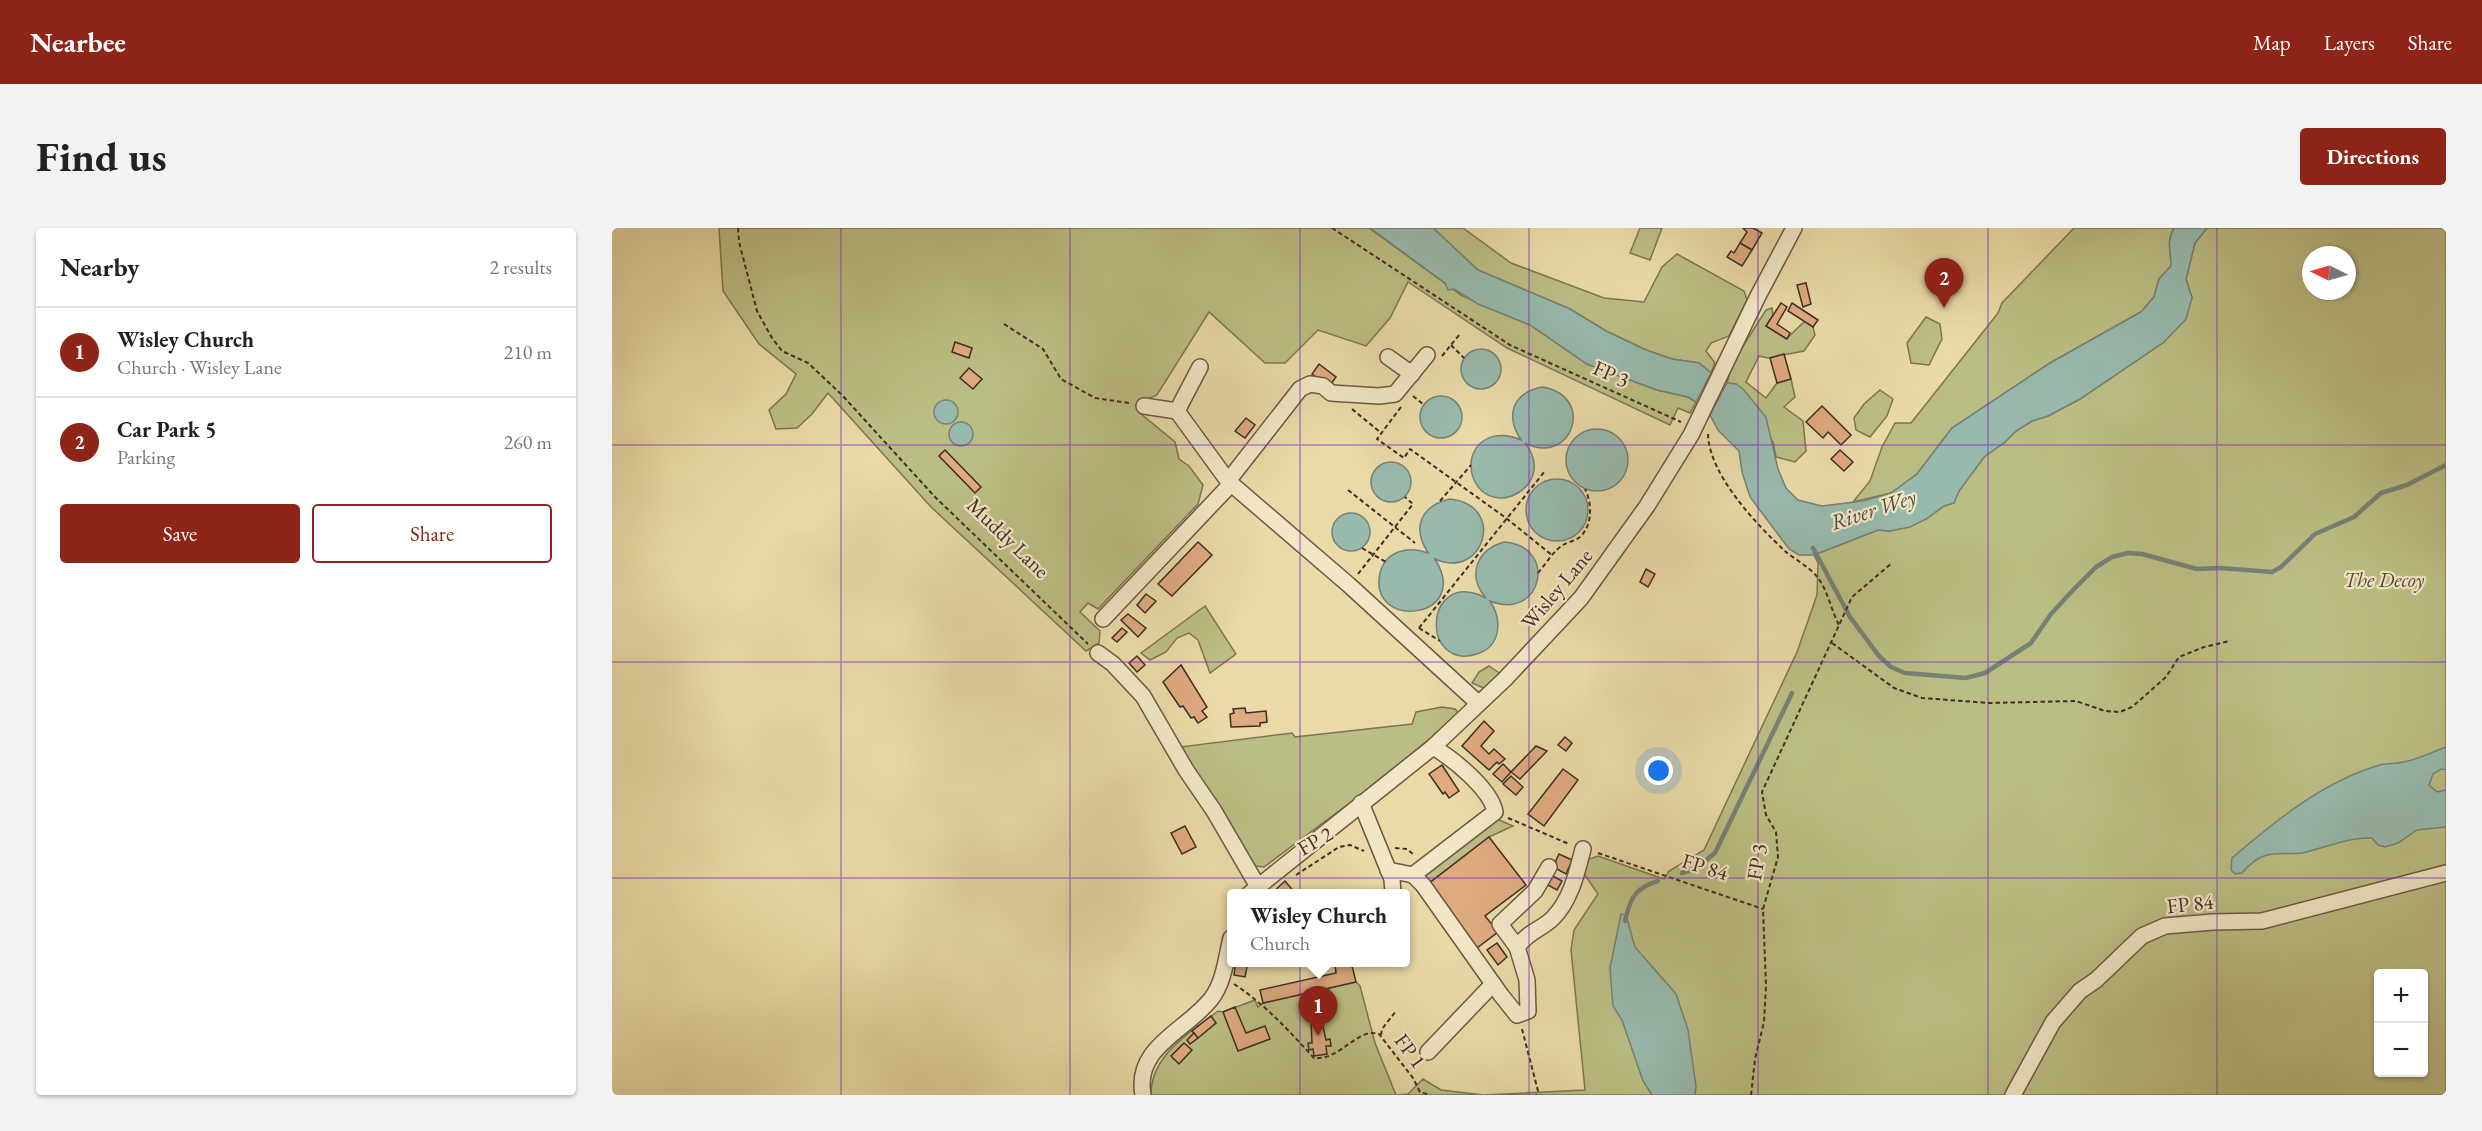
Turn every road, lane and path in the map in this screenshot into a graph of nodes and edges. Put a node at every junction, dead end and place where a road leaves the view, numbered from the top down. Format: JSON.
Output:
{"nodes":[{"id":1,"x":738,"y":228,"type":"edge"},
{"id":2,"x":1332,"y":228,"type":"edge"},
{"id":3,"x":1794,"y":228,"type":"edge"},
{"id":4,"x":1004,"y":324,"type":"dead end"},
{"id":5,"x":1459,"y":335,"type":"dead end"},
{"id":6,"x":1451,"y":345,"type":"junction"},
{"id":7,"x":1388,"y":357,"type":"dead end"},
{"id":8,"x":1432,"y":358,"type":"joint"},
{"id":9,"x":1464,"y":358,"type":"dead end"},
{"id":10,"x":1200,"y":367,"type":"dead end"},
{"id":11,"x":1412,"y":374,"type":"junction"},
{"id":12,"x":1330,"y":393,"type":"junction"},
{"id":13,"x":1411,"y":394,"type":"dead end"},
{"id":14,"x":1405,"y":402,"type":"dead end"},
{"id":15,"x":1424,"y":405,"type":"dead end"},
{"id":16,"x":1144,"y":406,"type":"joint"},
{"id":17,"x":1177,"y":411,"type":"junction"},
{"id":18,"x":1699,"y":418,"type":"junction"},
{"id":19,"x":1381,"y":432,"type":"junction"},
{"id":20,"x":1471,"y":465,"type":"dead end"},
{"id":21,"x":1545,"y":471,"type":"dead end"},
{"id":22,"x":1229,"y":482,"type":"junction"},
{"id":23,"x":1457,"y":483,"type":"junction"},
{"id":24,"x":1585,"y":489,"type":"dead end"},
{"id":25,"x":1348,"y":490,"type":"dead end"},
{"id":26,"x":1405,"y":497,"type":"dead end"},
{"id":27,"x":1440,"y":501,"type":"dead end"},
{"id":28,"x":1506,"y":518,"type":"junction"},
{"id":29,"x":1393,"y":526,"type":"junction"},
{"id":30,"x":1415,"y":543,"type":"dead end"},
{"id":31,"x":1362,"y":548,"type":"dead end"},
{"id":32,"x":1373,"y":553,"type":"junction"},
{"id":33,"x":1553,"y":556,"type":"junction"},
{"id":34,"x":1386,"y":562,"type":"dead end"},
{"id":35,"x":1892,"y":563,"type":"dead end"},
{"id":36,"x":1538,"y":573,"type":"dead end"},
{"id":37,"x":1349,"y":585,"type":"junction"},
{"id":38,"x":1103,"y":619,"type":"dead end"},
{"id":39,"x":1412,"y":622,"type":"dead end"},
{"id":40,"x":1839,"y":625,"type":"junction"},
{"id":41,"x":1413,"y":633,"type":"junction"},
{"id":42,"x":1440,"y":641,"type":"dead end"},
{"id":43,"x":2230,"y":641,"type":"dead end"},
{"id":44,"x":1832,"y":643,"type":"junction"},
{"id":45,"x":1098,"y":653,"type":"joint"},
{"id":46,"x":1478,"y":704,"type":"junction"},
{"id":47,"x":1432,"y":747,"type":"junction"},
{"id":48,"x":1361,"y":803,"type":"junction"},
{"id":49,"x":1583,"y":849,"type":"dead end"},
{"id":50,"x":1380,"y":851,"type":"junction"},
{"id":51,"x":1431,"y":861,"type":"junction"},
{"id":52,"x":1281,"y":866,"type":"junction"},
{"id":53,"x":1549,"y":867,"type":"dead end"},
{"id":54,"x":1388,"y":870,"type":"junction"},
{"id":55,"x":2446,"y":873,"type":"edge"},
{"id":56,"x":1413,"y":875,"type":"junction"},
{"id":57,"x":1661,"y":876,"type":"dead end"},
{"id":58,"x":1253,"y":889,"type":"edge"},
{"id":59,"x":1393,"y":889,"type":"edge"},
{"id":60,"x":1763,"y":909,"type":"junction"},
{"id":61,"x":1517,"y":947,"type":"junction"},
{"id":62,"x":1227,"y":955,"type":"edge"},
{"id":63,"x":1222,"y":977,"type":"junction"},
{"id":64,"x":1493,"y":984,"type":"junction"},
{"id":65,"x":1396,"y":1011,"type":"dead end"},
{"id":66,"x":1518,"y":1015,"type":"junction"},
{"id":67,"x":1382,"y":1038,"type":"junction"},
{"id":68,"x":1428,"y":1052,"type":"dead end"},
{"id":69,"x":1143,"y":1095,"type":"edge"},
{"id":70,"x":1430,"y":1095,"type":"edge"},
{"id":71,"x":1536,"y":1095,"type":"edge"},
{"id":72,"x":1751,"y":1095,"type":"edge"},
{"id":73,"x":2013,"y":1095,"type":"edge"}],
"edges":[{"from":1,"to":45,"type":"path","name":"Muddy Lane"},
{"from":2,"to":18,"type":"path","name":"FP 3"},
{"from":3,"to":18,"type":"street","name":"Wisley Lane"},
{"from":4,"to":16,"type":"path"},
{"from":5,"to":6,"type":"path"},
{"from":6,"to":8,"type":"path"},
{"from":6,"to":9,"type":"path"},
{"from":7,"to":11,"type":"street"},
{"from":8,"to":11,"type":"street"},
{"from":10,"to":17,"type":"street"},
{"from":11,"to":12,"type":"street"},
{"from":12,"to":19,"type":"path"},
{"from":12,"to":22,"type":"street"},
{"from":13,"to":15,"type":"path"},
{"from":14,"to":19,"type":"path"},
{"from":16,"to":17,"type":"street"},
{"from":17,"to":22,"type":"street"},
{"from":18,"to":40,"type":"path"},
{"from":18,"to":46,"type":"street","name":"Wisley Lane"},
{"from":19,"to":23,"type":"path"},
{"from":20,"to":23,"type":"path"},
{"from":21,"to":28,"type":"path"},
{"from":22,"to":37,"type":"street"},
{"from":22,"to":38,"type":"street"},
{"from":23,"to":27,"type":"path"},
{"from":23,"to":28,"type":"path"},
{"from":24,"to":33,"type":"path"},
{"from":25,"to":29,"type":"path"},
{"from":26,"to":29,"type":"path"},
{"from":28,"to":33,"type":"path"},
{"from":28,"to":41,"type":"path"},
{"from":29,"to":30,"type":"path"},
{"from":29,"to":32,"type":"path"},
{"from":31,"to":32,"type":"path"},
{"from":32,"to":34,"type":"path"},
{"from":32,"to":37,"type":"path"},
{"from":33,"to":36,"type":"path"},
{"from":35,"to":40,"type":"path","name":"FP 3"},
{"from":37,"to":41,"type":"street"},
{"from":39,"to":41,"type":"path"},
{"from":40,"to":44,"type":"path","name":"FP 3"},
{"from":41,"to":42,"type":"path"},
{"from":41,"to":46,"type":"street"},
{"from":43,"to":44,"type":"path"},
{"from":44,"to":60,"type":"path","name":"FP 3"},
{"from":45,"to":58,"type":"street"},
{"from":46,"to":47,"type":"street","name":"Wisley Lane"},
{"from":47,"to":48,"type":"street","name":"Wisley Lane"},
{"from":47,"to":51,"type":"street"},
{"from":48,"to":50,"type":"street"},
{"from":48,"to":52,"type":"street","name":"Wisley Lane"},
{"from":49,"to":61,"type":"street"},
{"from":50,"to":51,"type":"path","name":"FP 2"},
{"from":50,"to":52,"type":"path","name":"FP 2"},
{"from":50,"to":54,"type":"street"},
{"from":51,"to":56,"type":"street"},
{"from":52,"to":58,"type":"street","name":"Wisley Lane"},
{"from":53,"to":61,"type":"street"},
{"from":54,"to":56,"type":"street"},
{"from":54,"to":59,"type":"street"},
{"from":55,"to":73,"type":"street","name":"FP 84"},
{"from":56,"to":64,"type":"street"},
{"from":57,"to":60,"type":"path","name":"FP 84"},
{"from":60,"to":72,"type":"path"},
{"from":61,"to":66,"type":"street"},
{"from":62,"to":63,"type":"street"},
{"from":63,"to":67,"type":"path","name":"FP 1"},
{"from":63,"to":69,"type":"street"},
{"from":64,"to":66,"type":"street"},
{"from":64,"to":68,"type":"street"},
{"from":65,"to":67,"type":"path"},
{"from":66,"to":71,"type":"path"},
{"from":67,"to":70,"type":"path","name":"FP 1"}]}
